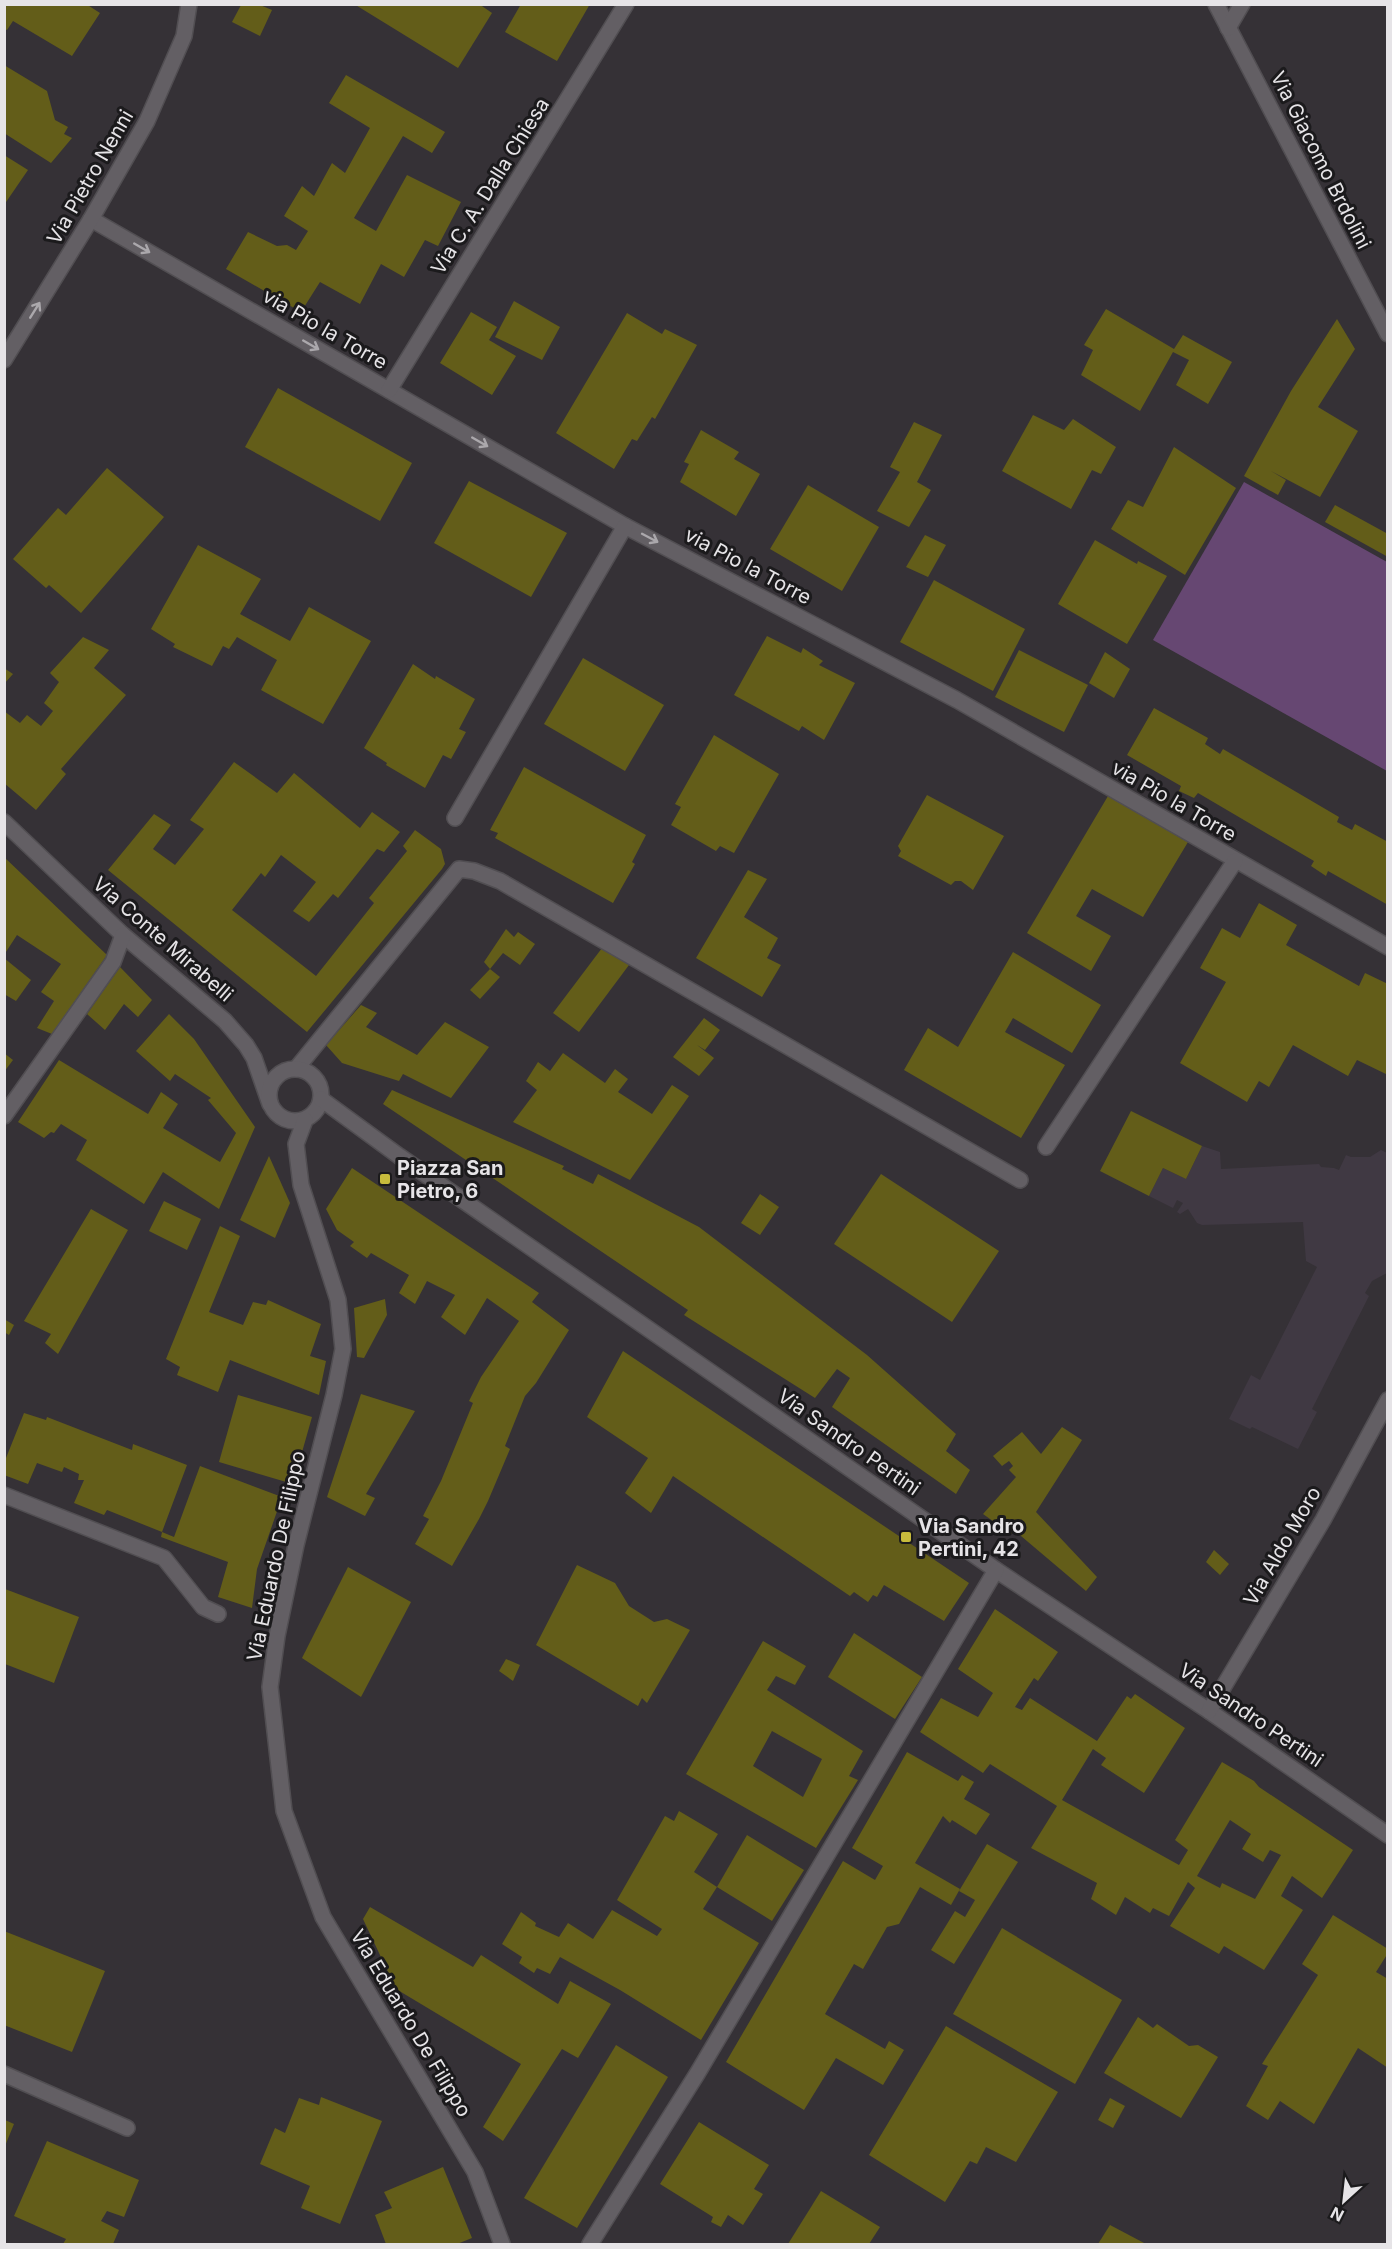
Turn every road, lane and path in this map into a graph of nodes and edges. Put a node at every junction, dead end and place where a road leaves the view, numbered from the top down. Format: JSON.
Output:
{"nodes":[{"id":1,"x":189,"y":4,"type":"edge"},
{"id":2,"x":626,"y":4,"type":"edge"},
{"id":3,"x":1216,"y":4,"type":"edge"},
{"id":4,"x":1242,"y":4,"type":"edge"},
{"id":5,"x":1228,"y":27,"type":"junction"},
{"id":6,"x":91,"y":219,"type":"junction"},
{"id":7,"x":1388,"y":334,"type":"edge"},
{"id":8,"x":4,"y":360,"type":"edge"},
{"id":9,"x":389,"y":390,"type":"junction"},
{"id":10,"x":625,"y":526,"type":"junction"},
{"id":11,"x":455,"y":818,"type":"dead end"},
{"id":12,"x":5,"y":825,"type":"edge"},
{"id":13,"x":1235,"y":861,"type":"junction"},
{"id":14,"x":123,"y":935,"type":"junction"},
{"id":15,"x":1388,"y":947,"type":"edge"},
{"id":16,"x":296,"y":1069,"type":"junction"},
{"id":17,"x":321,"y":1100,"type":"junction"},
{"id":18,"x":270,"y":1104,"type":"junction"},
{"id":19,"x":4,"y":1116,"type":"edge"},
{"id":20,"x":305,"y":1120,"type":"junction"},
{"id":21,"x":1046,"y":1147,"type":"dead end"},
{"id":22,"x":1020,"y":1180,"type":"dead end"},
{"id":23,"x":1388,"y":1400,"type":"edge"},
{"id":24,"x":4,"y":1496,"type":"edge"},
{"id":25,"x":996,"y":1570,"type":"junction"},
{"id":26,"x":218,"y":1614,"type":"dead end"},
{"id":27,"x":1209,"y":1711,"type":"junction"},
{"id":28,"x":1388,"y":1835,"type":"edge"},
{"id":29,"x":4,"y":2074,"type":"edge"},
{"id":30,"x":127,"y":2128,"type":"dead end"},
{"id":31,"x":502,"y":2244,"type":"edge"},
{"id":32,"x":590,"y":2244,"type":"edge"}],
"edges":[{"from":1,"to":6,"type":"street","name":"Via Pietro Nenni"},
{"from":2,"to":9,"type":"street","name":"Via C. A. Dalla Chiesa"},
{"from":3,"to":5,"type":"street","name":"Via Giacomo Brdolini"},
{"from":4,"to":5,"type":"street"},
{"from":5,"to":7,"type":"street","name":"Via Giacomo Brdolini"},
{"from":8,"to":6,"type":"street","name":"Via Pietro Nenni","one_way":true},
{"from":6,"to":9,"type":"street","name":"via Pio la Torre","one_way":true},
{"from":9,"to":10,"type":"street","name":"via Pio la Torre","one_way":true},
{"from":10,"to":11,"type":"street"},
{"from":10,"to":13,"type":"street","name":"via Pio la Torre","one_way":true},
{"from":12,"to":14,"type":"street","name":"Via Conte Mirabelli"},
{"from":13,"to":15,"type":"street","name":"via Pio la Torre"},
{"from":13,"to":21,"type":"street"},
{"from":14,"to":18,"type":"street","name":"Via Conte Mirabelli"},
{"from":14,"to":19,"type":"street"},
{"from":16,"to":17,"type":"street"},
{"from":16,"to":18,"type":"street"},
{"from":16,"to":22,"type":"street"},
{"from":17,"to":20,"type":"street"},
{"from":17,"to":25,"type":"street","name":"Via Sandro Pertini"},
{"from":18,"to":20,"type":"street"},
{"from":20,"to":31,"type":"street","name":"Via Eduardo De Filippo"},
{"from":23,"to":27,"type":"street","name":"Via Aldo Moro"},
{"from":24,"to":26,"type":"street"},
{"from":25,"to":27,"type":"street","name":"Via Sandro Pertini"},
{"from":25,"to":32,"type":"street"},
{"from":27,"to":28,"type":"street","name":"Via Sandro Pertini"},
{"from":29,"to":30,"type":"street"}]}
